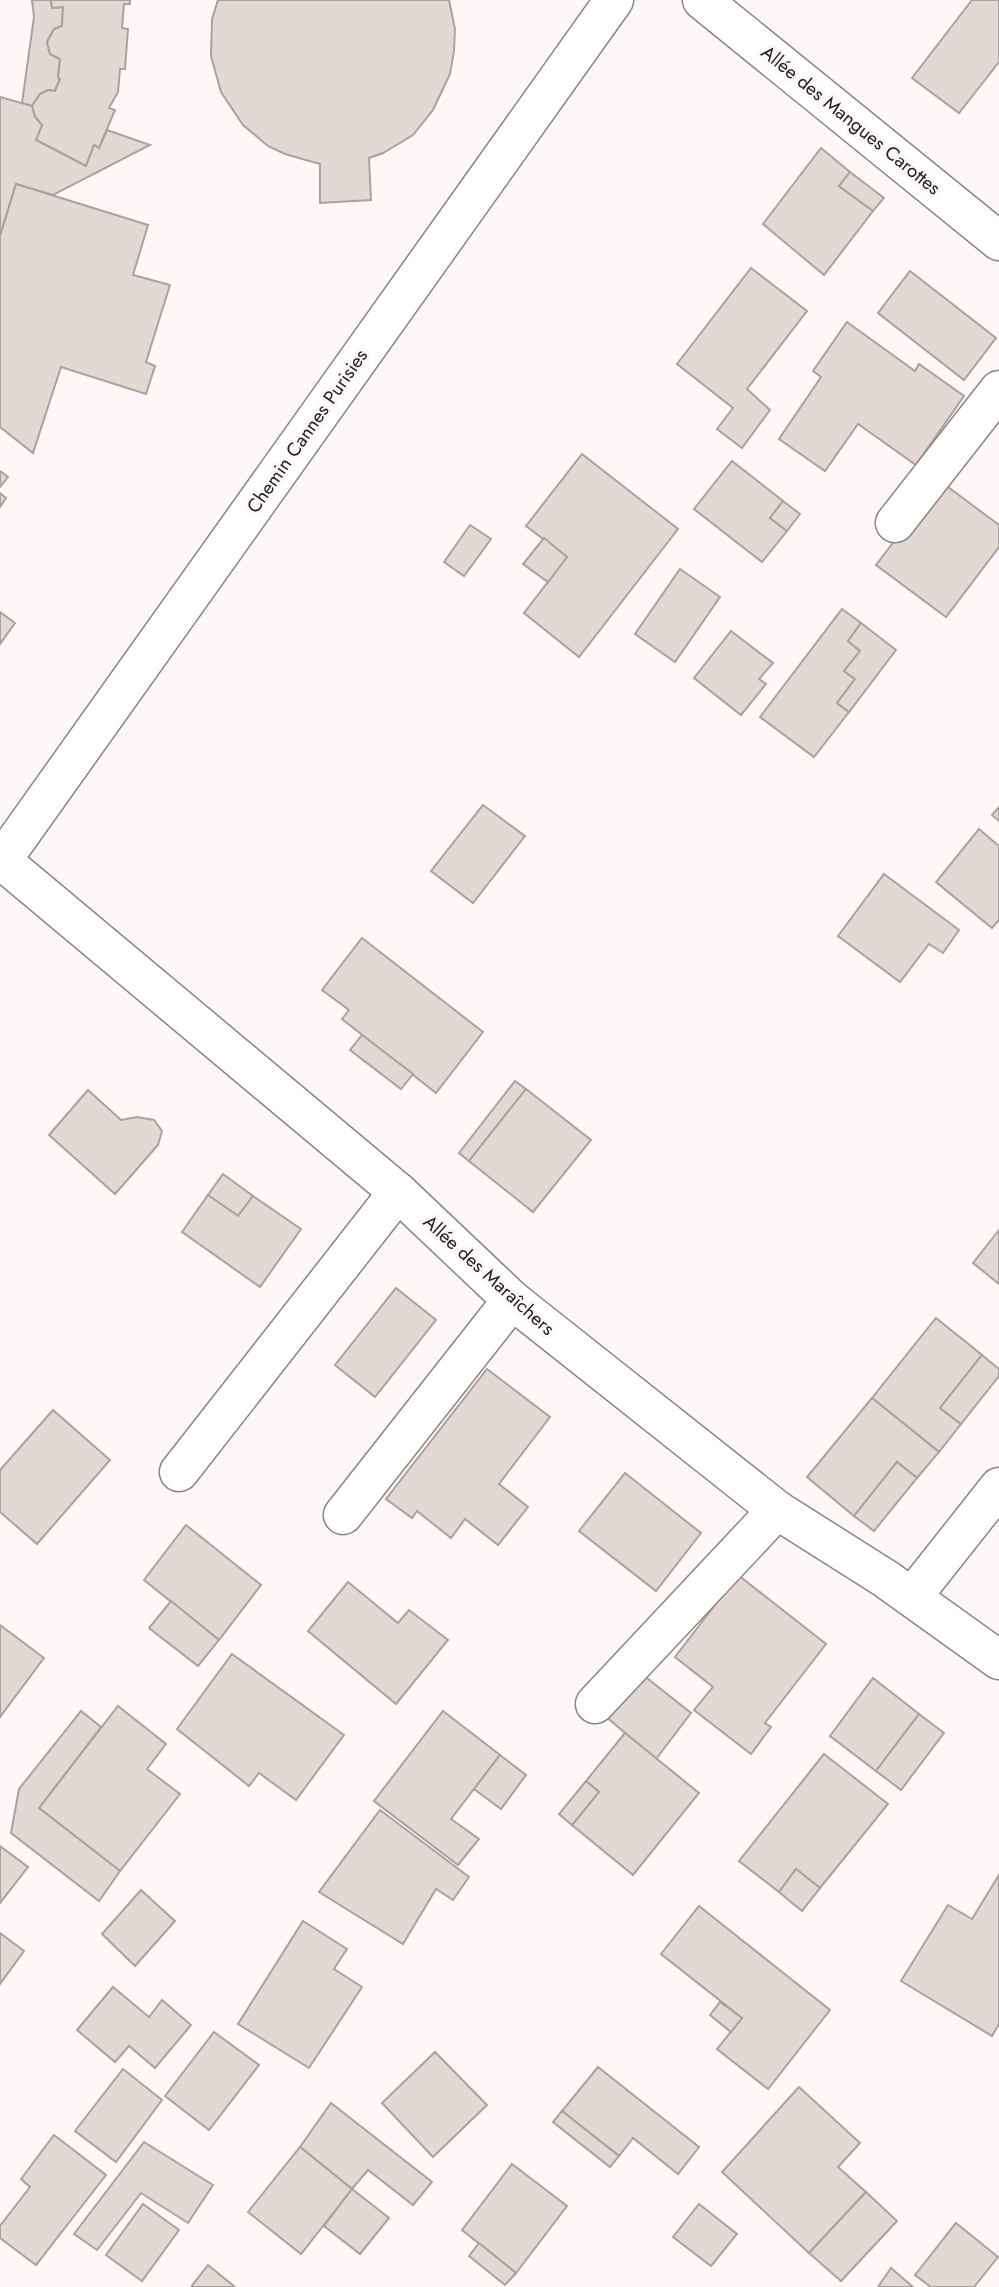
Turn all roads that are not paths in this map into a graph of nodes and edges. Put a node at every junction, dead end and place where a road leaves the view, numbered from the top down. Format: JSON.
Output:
{"nodes":[{"id":1,"x":614,"y":0,"type":"edge"},
{"id":2,"x":702,"y":0,"type":"edge"},
{"id":3,"x":999,"y":241,"type":"edge"},
{"id":4,"x":999,"y":390,"type":"edge"},
{"id":5,"x":895,"y":523,"type":"dead end"},
{"id":6,"x":1,"y":861,"type":"edge"},
{"id":7,"x":398,"y":1192,"type":"junction"},
{"id":8,"x":512,"y":1300,"type":"junction"},
{"id":9,"x":179,"y":1472,"type":"dead end"},
{"id":10,"x":999,"y":1487,"type":"edge"},
{"id":11,"x":777,"y":1510,"type":"junction"},
{"id":12,"x":343,"y":1515,"type":"dead end"},
{"id":13,"x":912,"y":1597,"type":"junction"},
{"id":14,"x":999,"y":1660,"type":"edge"},
{"id":15,"x":595,"y":1704,"type":"dead end"}],
"edges":[{"from":1,"to":6,"type":"street","name":"Chemin Cannes Purisies"},
{"from":2,"to":3,"type":"street","name":"Allée des Mangues Carottes"},
{"from":4,"to":5,"type":"street"},
{"from":6,"to":7,"type":"street","name":"Allée des Maraîchers"},
{"from":7,"to":8,"type":"street","name":"Allée des Maraîchers"},
{"from":7,"to":9,"type":"street"},
{"from":8,"to":11,"type":"street","name":"Allée des Maraîchers"},
{"from":8,"to":12,"type":"street"},
{"from":10,"to":13,"type":"street"},
{"from":11,"to":13,"type":"street","name":"Allée des Maraîchers"},
{"from":11,"to":15,"type":"street"},
{"from":13,"to":14,"type":"street","name":"Allée des Maraîchers"}]}
